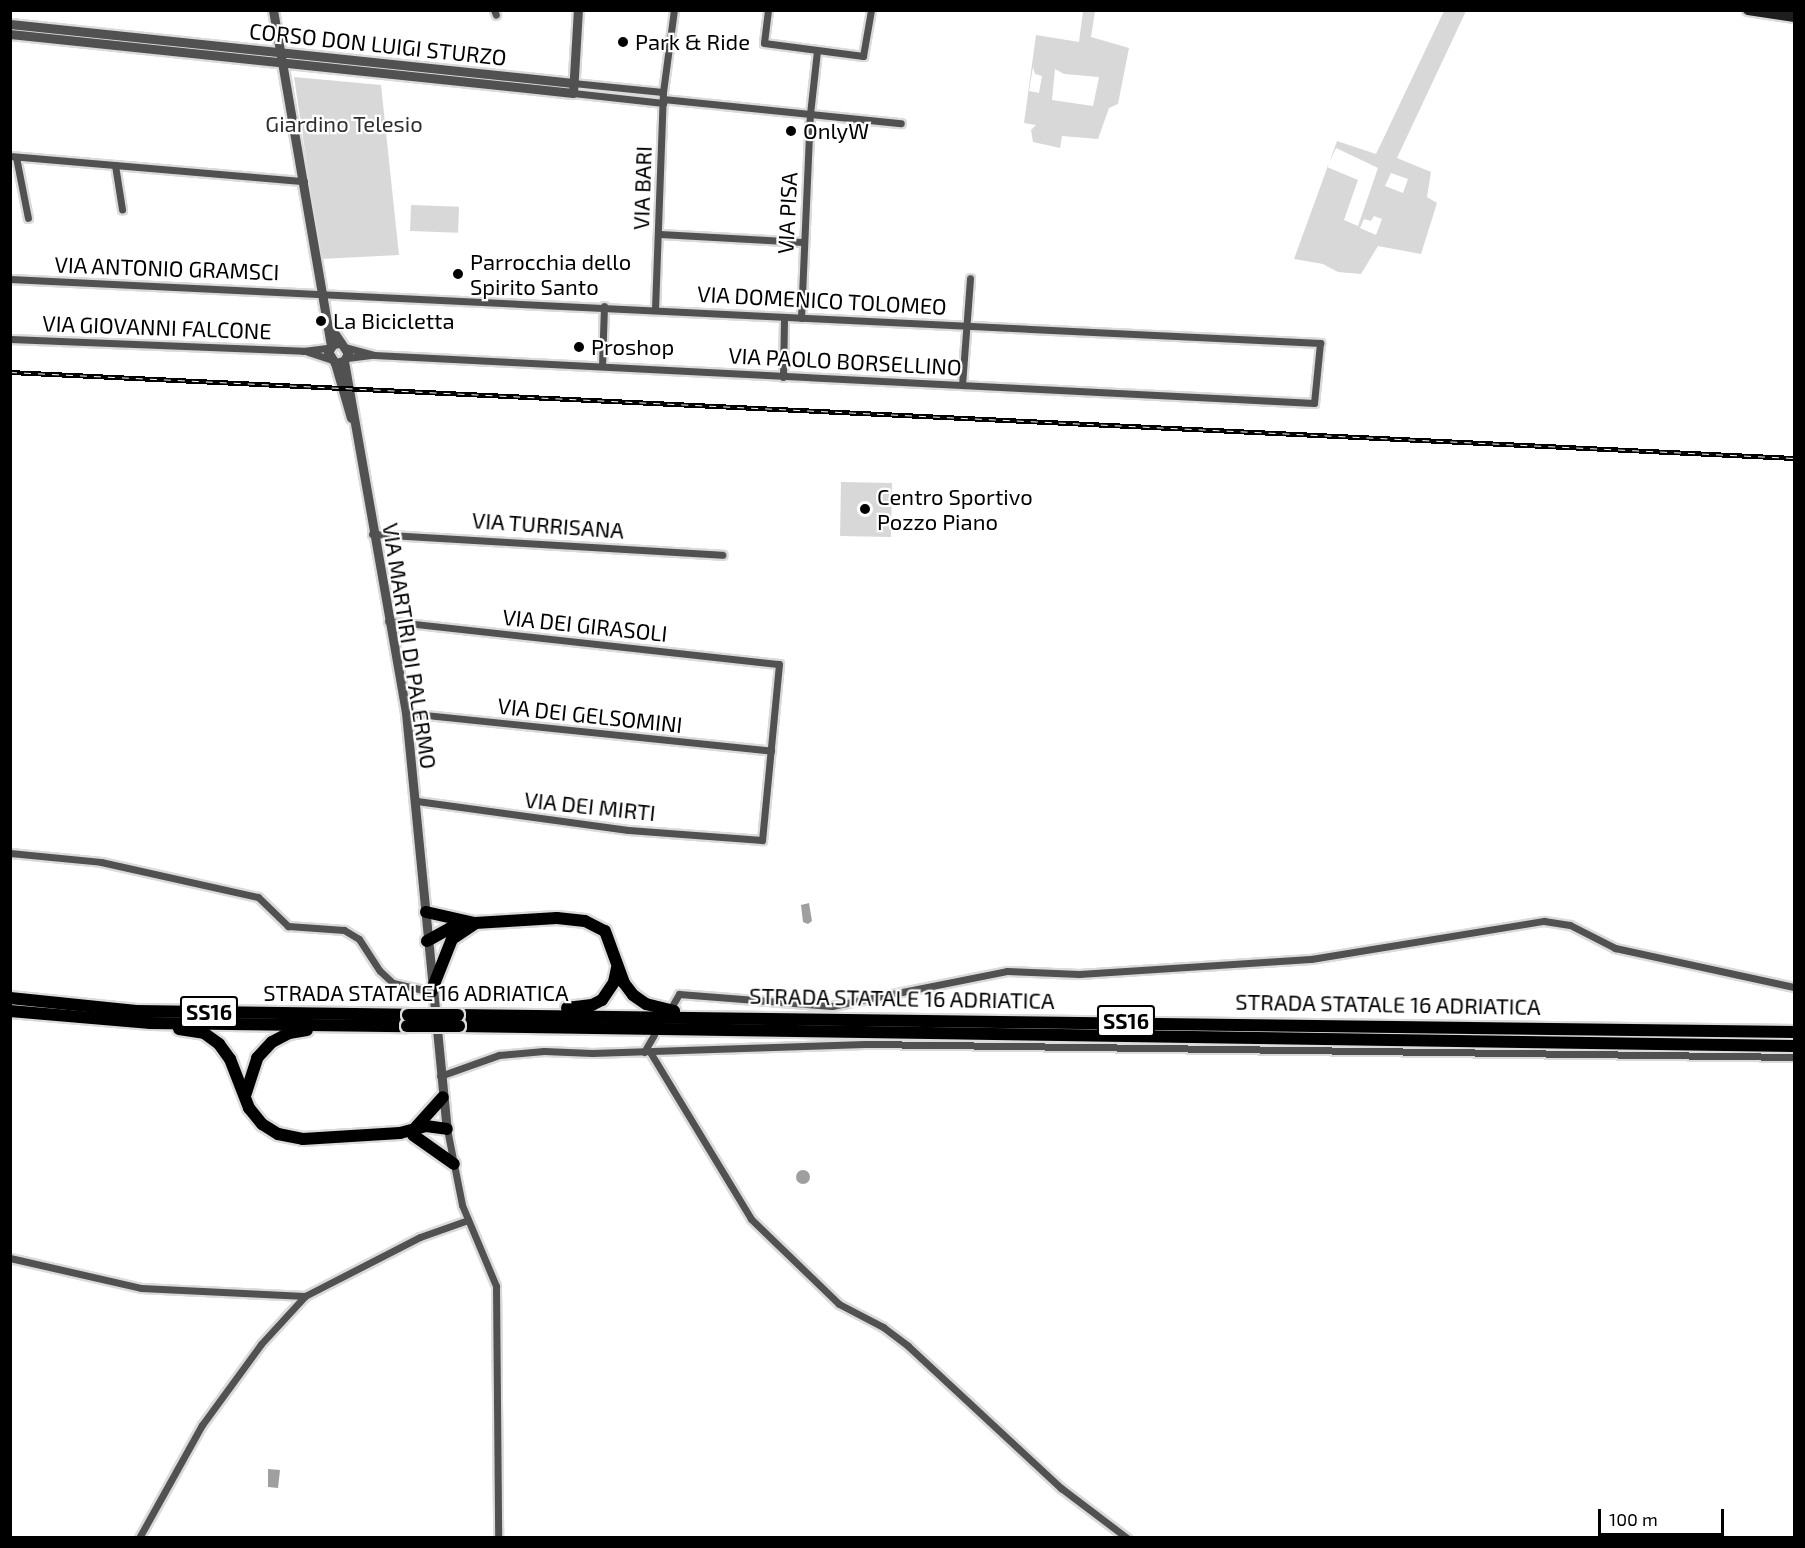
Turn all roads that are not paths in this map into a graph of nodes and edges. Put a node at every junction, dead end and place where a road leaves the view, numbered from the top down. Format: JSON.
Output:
{"nodes":[{"id":1,"x":273,"y":10,"type":"edge"},
{"id":2,"x":578,"y":10,"type":"edge"},
{"id":3,"x":674,"y":10,"type":"edge"},
{"id":4,"x":768,"y":10,"type":"edge"},
{"id":5,"x":871,"y":10,"type":"edge"},
{"id":6,"x":1748,"y":10,"type":"edge"},
{"id":7,"x":1794,"y":17,"type":"edge"},
{"id":8,"x":10,"y":24,"type":"edge"},
{"id":9,"x":10,"y":34,"type":"edge"},
{"id":10,"x":817,"y":51,"type":"junction"},
{"id":11,"x":280,"y":58,"type":"junction"},
{"id":12,"x":573,"y":83,"type":"junction"},
{"id":13,"x":573,"y":93,"type":"junction"},
{"id":14,"x":663,"y":98,"type":"junction"},
{"id":15,"x":810,"y":114,"type":"junction"},
{"id":16,"x":900,"y":123,"type":"dead end"},
{"id":17,"x":13,"y":156,"type":"edge"},
{"id":18,"x":115,"y":165,"type":"junction"},
{"id":19,"x":304,"y":181,"type":"junction"},
{"id":20,"x":122,"y":209,"type":"dead end"},
{"id":21,"x":28,"y":218,"type":"dead end"},
{"id":22,"x":659,"y":234,"type":"junction"},
{"id":23,"x":804,"y":242,"type":"junction"},
{"id":24,"x":970,"y":278,"type":"dead end"},
{"id":25,"x":10,"y":279,"type":"edge"},
{"id":26,"x":323,"y":293,"type":"junction"},
{"id":27,"x":604,"y":306,"type":"junction"},
{"id":28,"x":655,"y":309,"type":"junction"},
{"id":29,"x":784,"y":316,"type":"junction"},
{"id":30,"x":801,"y":318,"type":"junction"},
{"id":31,"x":966,"y":325,"type":"junction"},
{"id":32,"x":10,"y":339,"type":"edge"},
{"id":33,"x":337,"y":346,"type":"junction"},
{"id":34,"x":303,"y":351,"type":"junction"},
{"id":35,"x":374,"y":355,"type":"junction"},
{"id":36,"x":339,"y":360,"type":"junction"},
{"id":37,"x":602,"y":366,"type":"junction"},
{"id":38,"x":783,"y":377,"type":"junction"},
{"id":39,"x":962,"y":385,"type":"junction"},
{"id":40,"x":1314,"y":403,"type":"joint"},
{"id":41,"x":372,"y":534,"type":"junction"},
{"id":42,"x":722,"y":555,"type":"dead end"},
{"id":43,"x":388,"y":621,"type":"junction"},
{"id":44,"x":406,"y":713,"type":"junction"},
{"id":45,"x":771,"y":751,"type":"junction"},
{"id":46,"x":415,"y":801,"type":"junction"},
{"id":47,"x":10,"y":853,"type":"edge"},
{"id":48,"x":426,"y":912,"type":"junction"},
{"id":49,"x":461,"y":922,"type":"junction"},
{"id":50,"x":475,"y":924,"type":"junction"},
{"id":51,"x":452,"y":939,"type":"junction"},
{"id":52,"x":427,"y":941,"type":"junction"},
{"id":53,"x":617,"y":967,"type":"junction"},
{"id":54,"x":1794,"y":987,"type":"edge"},
{"id":55,"x":431,"y":992,"type":"junction"},
{"id":56,"x":10,"y":998,"type":"edge"},
{"id":57,"x":672,"y":1006,"type":"dead end"},
{"id":58,"x":10,"y":1011,"type":"edge"},
{"id":59,"x":482,"y":1015,"type":"junction"},
{"id":60,"x":708,"y":1016,"type":"junction"},
{"id":61,"x":408,"y":1020,"type":"junction"},
{"id":62,"x":123,"y":1021,"type":"junction"},
{"id":63,"x":458,"y":1021,"type":"junction"},
{"id":64,"x":341,"y":1024,"type":"junction"},
{"id":65,"x":1794,"y":1032,"type":"edge"},
{"id":66,"x":654,"y":1035,"type":"dead end"},
{"id":67,"x":1794,"y":1046,"type":"edge"},
{"id":68,"x":647,"y":1052,"type":"junction"},
{"id":69,"x":1794,"y":1057,"type":"edge"},
{"id":70,"x":440,"y":1076,"type":"junction"},
{"id":71,"x":244,"y":1097,"type":"junction"},
{"id":72,"x":443,"y":1097,"type":"junction"},
{"id":73,"x":447,"y":1129,"type":"junction"},
{"id":74,"x":409,"y":1132,"type":"junction"},
{"id":75,"x":454,"y":1164,"type":"junction"},
{"id":76,"x":468,"y":1220,"type":"junction"},
{"id":77,"x":10,"y":1258,"type":"edge"},
{"id":78,"x":305,"y":1296,"type":"junction"},
{"id":79,"x":139,"y":1538,"type":"edge"},
{"id":80,"x":498,"y":1538,"type":"edge"},
{"id":81,"x":1127,"y":1538,"type":"edge"}],
"edges":[{"from":1,"to":11,"type":"street"},
{"from":2,"to":12,"type":"street"},
{"from":3,"to":14,"type":"street","name":"VIA BARI"},
{"from":4,"to":10,"type":"street"},
{"from":5,"to":10,"type":"street"},
{"from":6,"to":7,"type":"main road"},
{"from":8,"to":11,"type":"street","name":"CORSO DON LUIGI STURZO"},
{"from":9,"to":11,"type":"street","name":"CORSO DON LUIGI STURZO"},
{"from":10,"to":15,"type":"street","name":"VIA PISA"},
{"from":11,"to":12,"type":"street","name":"CORSO DON LUIGI STURZO"},
{"from":11,"to":13,"type":"street","name":"CORSO DON LUIGI STURZO"},
{"from":11,"to":19,"type":"street"},
{"from":12,"to":13,"type":"street"},
{"from":12,"to":14,"type":"street","name":"CORSO DON LUIGI STURZO"},
{"from":13,"to":14,"type":"street","name":"CORSO DON LUIGI STURZO"},
{"from":14,"to":15,"type":"street","name":"CORSO DON LUIGI STURZO"},
{"from":14,"to":22,"type":"street","name":"VIA BARI"},
{"from":15,"to":16,"type":"street","name":"CORSO DON LUIGI STURZO"},
{"from":15,"to":23,"type":"street","name":"VIA PISA"},
{"from":17,"to":18,"type":"street"},
{"from":17,"to":21,"type":"street"},
{"from":18,"to":19,"type":"street"},
{"from":18,"to":20,"type":"street"},
{"from":19,"to":26,"type":"street"},
{"from":22,"to":23,"type":"street"},
{"from":22,"to":28,"type":"street","name":"VIA BARI"},
{"from":23,"to":30,"type":"street","name":"VIA PISA"},
{"from":24,"to":31,"type":"street"},
{"from":25,"to":26,"type":"street","name":"VIA ANTONIO GRAMSCI"},
{"from":26,"to":27,"type":"street","name":"VIA DOMENICO TOLOMEO"},
{"from":26,"to":33,"type":"street"},
{"from":27,"to":28,"type":"street","name":"VIA DOMENICO TOLOMEO"},
{"from":27,"to":37,"type":"street"},
{"from":28,"to":29,"type":"street","name":"VIA DOMENICO TOLOMEO"},
{"from":29,"to":30,"type":"street","name":"VIA DOMENICO TOLOMEO"},
{"from":29,"to":38,"type":"street"},
{"from":30,"to":31,"type":"street","name":"VIA DOMENICO TOLOMEO"},
{"from":31,"to":39,"type":"street"},
{"from":31,"to":40,"type":"street","name":"VIA DOMENICO TOLOMEO"},
{"from":32,"to":34,"type":"street","name":"VIA GIOVANNI FALCONE"},
{"from":33,"to":34,"type":"street","name":"VIA GIOVANNI FALCONE"},
{"from":33,"to":35,"type":"street","name":"VIA PAOLO BORSELLINO"},
{"from":33,"to":36,"type":"street"},
{"from":33,"to":36,"type":"street"},
{"from":34,"to":36,"type":"street","name":"VIA GIOVANNI FALCONE"},
{"from":35,"to":36,"type":"street","name":"VIA PAOLO BORSELLINO"},
{"from":35,"to":37,"type":"street","name":"VIA PAOLO BORSELLINO"},
{"from":36,"to":41,"type":"street","name":"VIA MARTIRI DI PALERMO"},
{"from":37,"to":38,"type":"street","name":"VIA PAOLO BORSELLINO"},
{"from":38,"to":39,"type":"street","name":"VIA PAOLO BORSELLINO"},
{"from":39,"to":40,"type":"street","name":"VIA PAOLO BORSELLINO"},
{"from":41,"to":42,"type":"street","name":"VIA TURRISANA"},
{"from":41,"to":43,"type":"street","name":"VIA MARTIRI DI PALERMO"},
{"from":43,"to":44,"type":"street","name":"VIA MARTIRI DI PALERMO"},
{"from":43,"to":45,"type":"street","name":"VIA DEI GIRASOLI"},
{"from":44,"to":45,"type":"street","name":"VIA DEI GELSOMINI"},
{"from":44,"to":46,"type":"street","name":"VIA MARTIRI DI PALERMO"},
{"from":45,"to":46,"type":"street","name":"VIA DEI MIRTI"},
{"from":46,"to":48,"type":"street","name":"VIA MARTIRI DI PALERMO"},
{"from":47,"to":55,"type":"street"},
{"from":48,"to":49,"type":"highway","number":"SS16"},
{"from":48,"to":52,"type":"street","name":"VIA MARTIRI DI PALERMO"},
{"from":49,"to":50,"type":"highway","number":"SS16"},
{"from":49,"to":52,"type":"highway"},
{"from":50,"to":51,"type":"highway","number":"SS16"},
{"from":50,"to":53,"type":"highway","number":"SS16"},
{"from":51,"to":52,"type":"highway","number":"SS16"},
{"from":51,"to":55,"type":"highway"},
{"from":52,"to":55,"type":"street"},
{"from":53,"to":59,"type":"highway","number":"SS16"},
{"from":53,"to":60,"type":"highway","number":"SS16"},
{"from":54,"to":57,"type":"street"},
{"from":55,"to":70,"type":"street"},
{"from":56,"to":61,"type":"highway","name":"STRADA STATALE 16 ADRIATICA","number":"SS16"},
{"from":58,"to":62,"type":"highway","name":"STRADA STATALE 16 ADRIATICA","number":"SS16"},
{"from":59,"to":60,"type":"highway","name":"STRADA STATALE 16 ADRIATICA","number":"SS16"},
{"from":59,"to":63,"type":"highway","name":"STRADA STATALE 16 ADRIATICA","number":"SS16"},
{"from":60,"to":65,"type":"highway","name":"STRADA STATALE 16 ADRIATICA","number":"SS16"},
{"from":61,"to":63,"type":"highway","name":"STRADA STATALE 16 ADRIATICA","number":"SS16","bridge":true},
{"from":61,"to":64,"type":"highway","name":"STRADA STATALE 16 ADRIATICA","number":"SS16"},
{"from":62,"to":64,"type":"highway","name":"STRADA STATALE 16 ADRIATICA","number":"SS16"},
{"from":62,"to":71,"type":"highway","number":"SS16"},
{"from":63,"to":67,"type":"highway","name":"STRADA STATALE 16 ADRIATICA","number":"SS16"},
{"from":64,"to":71,"type":"highway","number":"SS16"},
{"from":66,"to":68,"type":"street"},
{"from":68,"to":69,"type":"street"},
{"from":68,"to":70,"type":"street"},
{"from":68,"to":81,"type":"street"},
{"from":70,"to":72,"type":"street"},
{"from":71,"to":74,"type":"highway","number":"SS16"},
{"from":72,"to":73,"type":"street"},
{"from":72,"to":74,"type":"highway"},
{"from":73,"to":74,"type":"highway","number":"SS16"},
{"from":73,"to":75,"type":"street"},
{"from":74,"to":75,"type":"highway"},
{"from":75,"to":76,"type":"street"},
{"from":76,"to":78,"type":"street"},
{"from":76,"to":80,"type":"street"},
{"from":77,"to":78,"type":"street"},
{"from":78,"to":79,"type":"street"}]}
